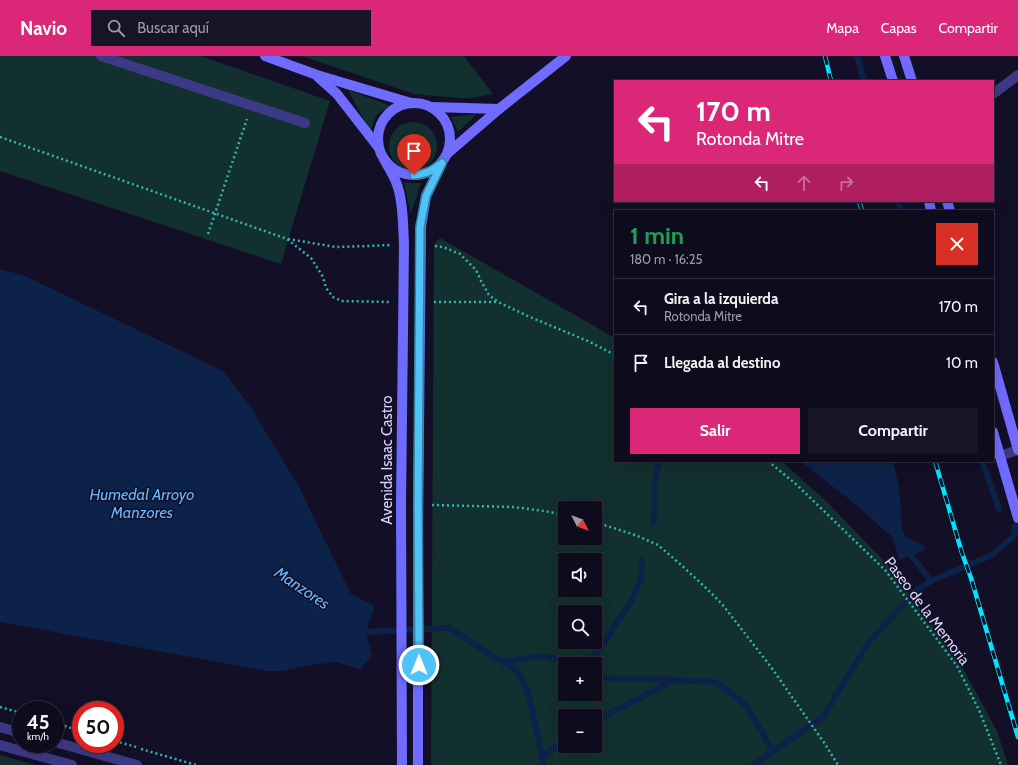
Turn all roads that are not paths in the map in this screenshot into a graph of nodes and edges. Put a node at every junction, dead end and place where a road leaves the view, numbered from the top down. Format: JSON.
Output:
{"nodes":[{"id":1,"x":102,"y":56,"type":"edge"},
{"id":2,"x":264,"y":56,"type":"edge"},
{"id":3,"x":566,"y":56,"type":"edge"},
{"id":4,"x":885,"y":56,"type":"edge"},
{"id":5,"x":904,"y":56,"type":"edge"},
{"id":6,"x":316,"y":75,"type":"junction"},
{"id":7,"x":1018,"y":75,"type":"edge"},
{"id":8,"x":893,"y":80,"type":"edge"},
{"id":9,"x":912,"y":80,"type":"edge"},
{"id":10,"x":994,"y":93,"type":"edge"},
{"id":11,"x":411,"y":103,"type":"junction"},
{"id":12,"x":431,"y":107,"type":"junction"},
{"id":13,"x":499,"y":109,"type":"junction"},
{"id":14,"x":305,"y":123,"type":"dead end"},
{"id":15,"x":379,"y":148,"type":"junction"},
{"id":16,"x":448,"y":153,"type":"junction"},
{"id":17,"x":384,"y":159,"type":"junction"},
{"id":18,"x":442,"y":163,"type":"junction"},
{"id":19,"x":994,"y":366,"type":"edge"},
{"id":20,"x":994,"y":435,"type":"edge"},
{"id":21,"x":1018,"y":450,"type":"edge"},
{"id":22,"x":1000,"y":456,"type":"junction"},
{"id":23,"x":1018,"y":518,"type":"edge"},
{"id":24,"x":0,"y":727,"type":"edge"},
{"id":25,"x":12,"y":730,"type":"edge"},
{"id":26,"x":0,"y":745,"type":"edge"},
{"id":27,"x":64,"y":745,"type":"edge"},
{"id":28,"x":72,"y":765,"type":"edge"},
{"id":29,"x":137,"y":765,"type":"edge"},
{"id":30,"x":402,"y":765,"type":"edge"},
{"id":31,"x":418,"y":765,"type":"edge"}],
"edges":[{"from":1,"to":14,"type":"street"},
{"from":2,"to":6,"type":"main road"},
{"from":3,"to":13,"type":"main road"},
{"from":4,"to":8,"type":"main road"},
{"from":5,"to":9,"type":"main road"},
{"from":6,"to":11,"type":"main road"},
{"from":6,"to":15,"type":"main road"},
{"from":7,"to":10,"type":"street"},
{"from":11,"to":12,"type":"main road"},
{"from":11,"to":15,"type":"main road"},
{"from":12,"to":13,"type":"main road"},
{"from":12,"to":16,"type":"main road"},
{"from":13,"to":16,"type":"main road"},
{"from":15,"to":17,"type":"main road"},
{"from":16,"to":18,"type":"main road"},
{"from":17,"to":18,"type":"main road"},
{"from":17,"to":30,"type":"main road","name":"Avenida Isaac Castro"},
{"from":18,"to":31,"type":"main road","name":"Avenida Isaac Castro"},
{"from":19,"to":21,"type":"main road"},
{"from":20,"to":22,"type":"main road"},
{"from":21,"to":22,"type":"street"},
{"from":22,"to":23,"type":"main road"},
{"from":24,"to":25,"type":"street"},
{"from":26,"to":28,"type":"street"},
{"from":27,"to":29,"type":"street"}]}
